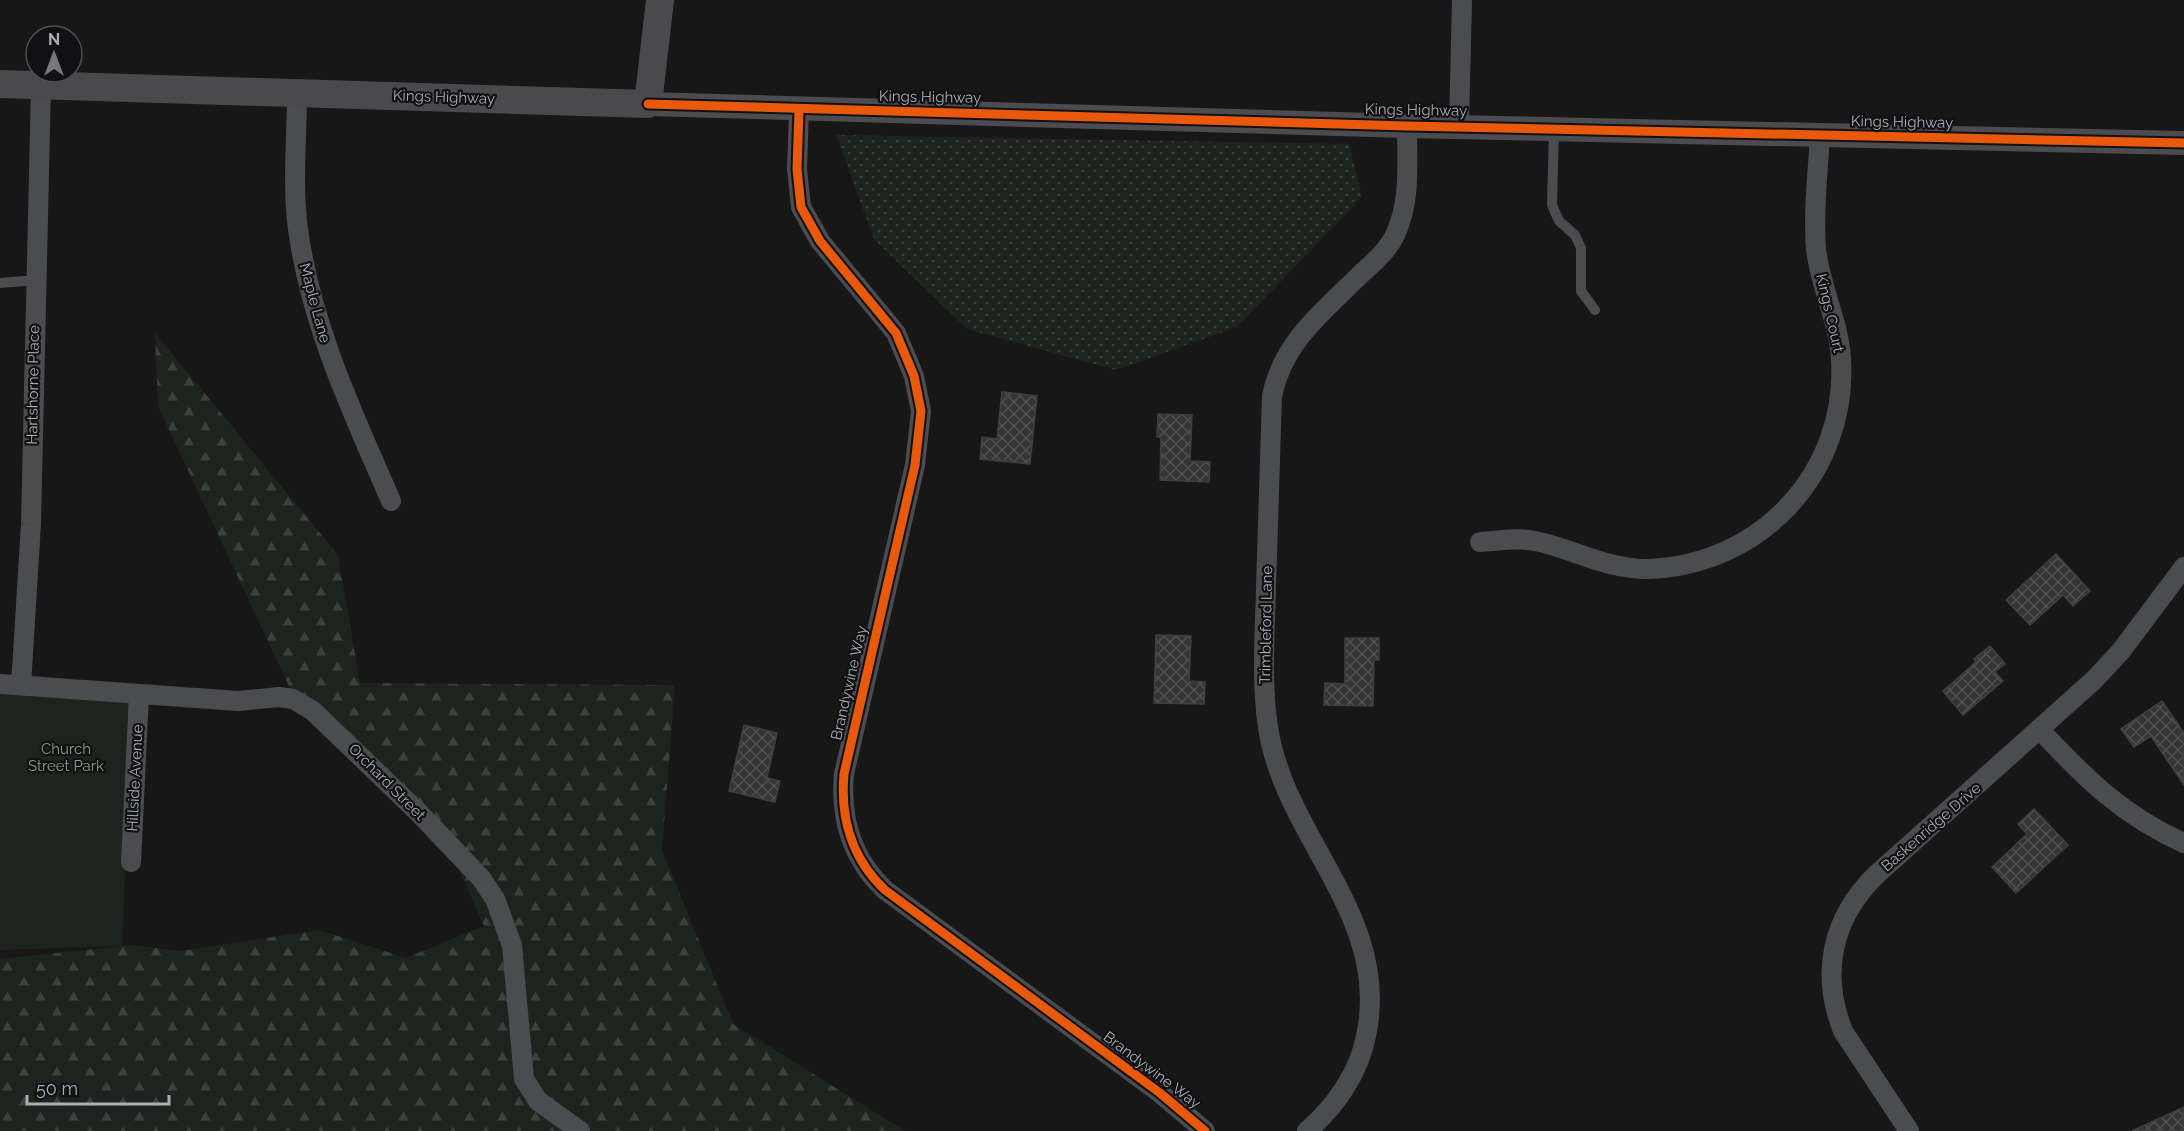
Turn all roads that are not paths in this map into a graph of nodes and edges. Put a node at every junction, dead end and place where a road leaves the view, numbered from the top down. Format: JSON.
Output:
{"nodes":[{"id":1,"x":660,"y":0,"type":"edge"},
{"id":2,"x":1462,"y":0,"type":"edge"},
{"id":3,"x":0,"y":84,"type":"edge"},
{"id":4,"x":41,"y":85,"type":"junction"},
{"id":5,"x":297,"y":92,"type":"junction"},
{"id":6,"x":648,"y":104,"type":"junction"},
{"id":7,"x":799,"y":110,"type":"junction"},
{"id":8,"x":1459,"y":125,"type":"junction"},
{"id":9,"x":1407,"y":126,"type":"junction"},
{"id":10,"x":1554,"y":129,"type":"junction"},
{"id":11,"x":1820,"y":135,"type":"junction"},
{"id":12,"x":2184,"y":142,"type":"edge"},
{"id":13,"x":36,"y":280,"type":"junction"},
{"id":14,"x":0,"y":283,"type":"edge"},
{"id":15,"x":1595,"y":310,"type":"dead end"},
{"id":16,"x":391,"y":501,"type":"dead end"},
{"id":17,"x":1480,"y":543,"type":"dead end"},
{"id":18,"x":2184,"y":567,"type":"edge"},
{"id":19,"x":0,"y":684,"type":"edge"},
{"id":20,"x":21,"y":685,"type":"junction"},
{"id":21,"x":139,"y":695,"type":"junction"},
{"id":22,"x":2040,"y":730,"type":"junction"},
{"id":23,"x":2184,"y":843,"type":"edge"},
{"id":24,"x":131,"y":862,"type":"dead end"},
{"id":25,"x":580,"y":1131,"type":"edge"},
{"id":26,"x":1205,"y":1131,"type":"edge"},
{"id":27,"x":1307,"y":1131,"type":"edge"},
{"id":28,"x":1909,"y":1131,"type":"edge"}],
"edges":[{"from":1,"to":6,"type":"main road"},
{"from":2,"to":8,"type":"street"},
{"from":3,"to":4,"type":"main road","name":"Kings Highway"},
{"from":4,"to":5,"type":"main road","name":"Kings Highway"},
{"from":4,"to":13,"type":"street","name":"Hartshorne Place"},
{"from":5,"to":6,"type":"main road","name":"Kings Highway"},
{"from":5,"to":16,"type":"street","name":"Maple Lane"},
{"from":6,"to":7,"type":"street","name":"Kings Highway"},
{"from":7,"to":9,"type":"street","name":"Kings Highway"},
{"from":7,"to":26,"type":"street","name":"Brandywine Way"},
{"from":8,"to":9,"type":"street","name":"Kings Highway"},
{"from":8,"to":10,"type":"street","name":"Kings Highway"},
{"from":9,"to":27,"type":"street","name":"Trimbleford Lane"},
{"from":10,"to":11,"type":"street","name":"Kings Highway"},
{"from":10,"to":15,"type":"lane"},
{"from":11,"to":12,"type":"street","name":"Kings Highway"},
{"from":11,"to":17,"type":"street","name":"Kings Court"},
{"from":13,"to":14,"type":"lane"},
{"from":13,"to":20,"type":"street","name":"Hartshorne Place"},
{"from":18,"to":22,"type":"street","name":"Baskenridge Drive"},
{"from":19,"to":20,"type":"street","name":"Orchard Street"},
{"from":20,"to":21,"type":"street","name":"Orchard Street"},
{"from":21,"to":24,"type":"street","name":"Hillside Avenue"},
{"from":21,"to":25,"type":"street","name":"Orchard Street"},
{"from":22,"to":23,"type":"street"},
{"from":22,"to":28,"type":"street","name":"Baskenridge Drive"}]}
